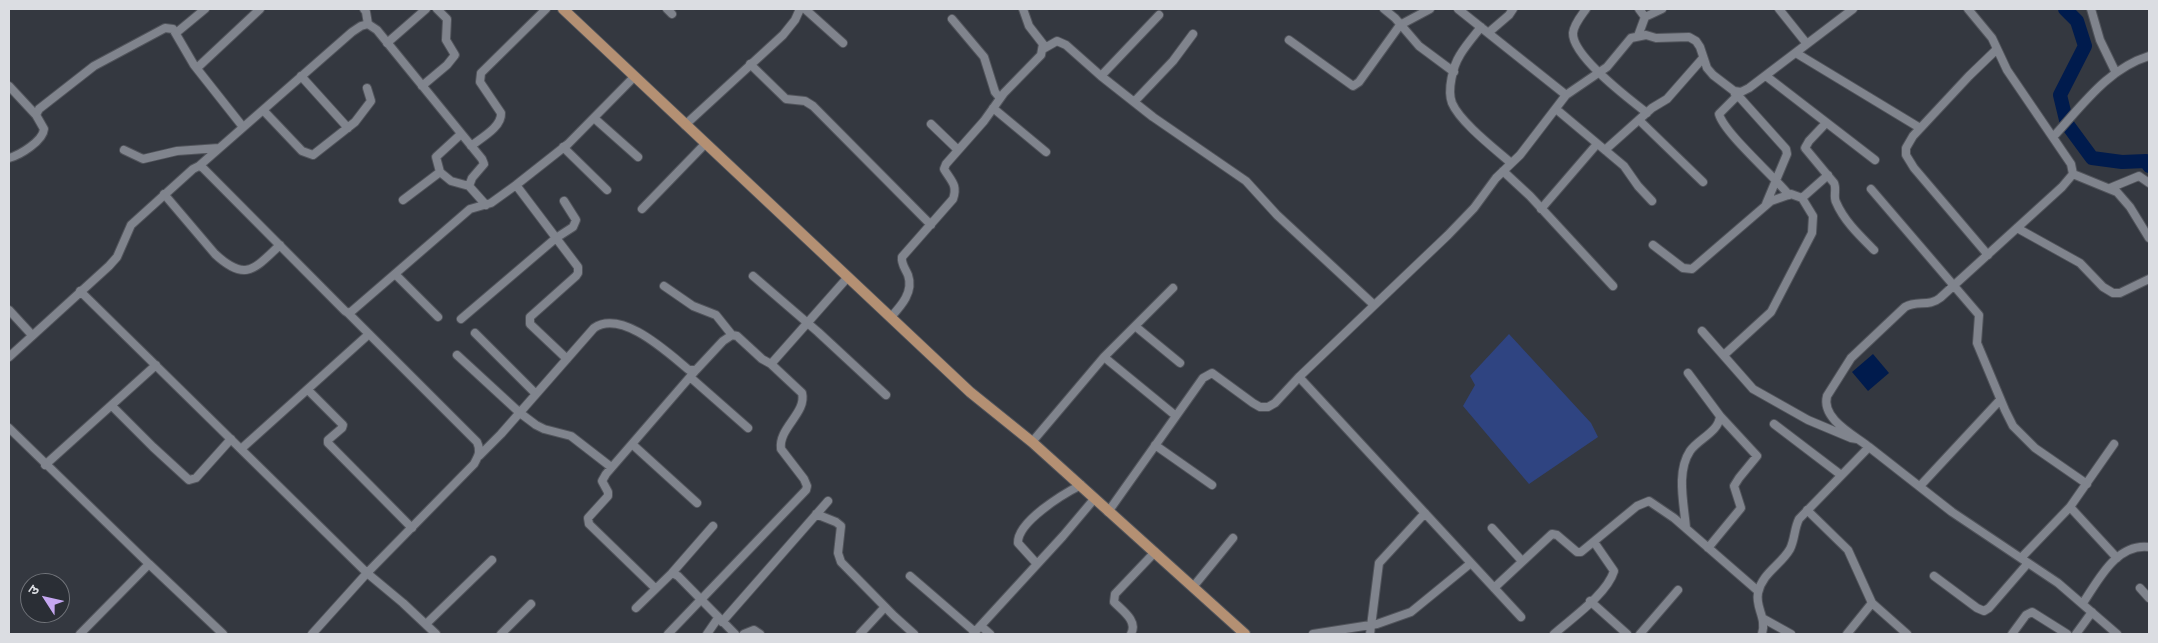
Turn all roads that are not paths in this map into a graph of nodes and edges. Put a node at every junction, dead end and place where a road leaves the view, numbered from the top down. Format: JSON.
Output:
{"nodes":[{"id":1,"x":205,"y":9,"type":"edge"},
{"id":2,"x":260,"y":9,"type":"edge"},
{"id":3,"x":364,"y":9,"type":"edge"},
{"id":4,"x":426,"y":9,"type":"edge"},
{"id":5,"x":437,"y":9,"type":"edge"},
{"id":6,"x":546,"y":9,"type":"edge"},
{"id":7,"x":563,"y":9,"type":"edge"},
{"id":8,"x":800,"y":9,"type":"edge"},
{"id":9,"x":805,"y":9,"type":"edge"},
{"id":10,"x":1023,"y":9,"type":"edge"},
{"id":11,"x":1384,"y":9,"type":"edge"},
{"id":12,"x":1430,"y":9,"type":"edge"},
{"id":13,"x":1458,"y":9,"type":"edge"},
{"id":14,"x":1512,"y":9,"type":"edge"},
{"id":15,"x":1586,"y":9,"type":"edge"},
{"id":16,"x":1639,"y":9,"type":"edge"},
{"id":17,"x":1662,"y":9,"type":"edge"},
{"id":18,"x":1779,"y":9,"type":"edge"},
{"id":19,"x":1853,"y":9,"type":"edge"},
{"id":20,"x":1968,"y":9,"type":"edge"},
{"id":21,"x":2091,"y":9,"type":"edge"},
{"id":22,"x":1159,"y":15,"type":"dead end"},
{"id":23,"x":1645,"y":17,"type":"junction"},
{"id":24,"x":952,"y":20,"type":"dead end"},
{"id":25,"x":368,"y":24,"type":"junction"},
{"id":26,"x":1400,"y":25,"type":"junction"},
{"id":27,"x":1481,"y":27,"type":"junction"},
{"id":28,"x":176,"y":33,"type":"junction"},
{"id":29,"x":1488,"y":33,"type":"junction"},
{"id":30,"x":1193,"y":34,"type":"dead end"},
{"id":31,"x":1638,"y":36,"type":"junction"},
{"id":32,"x":1289,"y":40,"type":"dead end"},
{"id":33,"x":387,"y":43,"type":"junction"},
{"id":34,"x":844,"y":43,"type":"dead end"},
{"id":35,"x":1807,"y":44,"type":"junction"},
{"id":36,"x":1043,"y":49,"type":"junction"},
{"id":37,"x":1998,"y":49,"type":"junction"},
{"id":38,"x":1796,"y":53,"type":"junction"},
{"id":39,"x":2149,"y":56,"type":"edge"},
{"id":40,"x":1703,"y":58,"type":"junction"},
{"id":41,"x":750,"y":64,"type":"junction"},
{"id":42,"x":197,"y":68,"type":"junction"},
{"id":43,"x":1454,"y":72,"type":"junction"},
{"id":44,"x":2116,"y":72,"type":"junction"},
{"id":45,"x":1599,"y":73,"type":"junction"},
{"id":46,"x":301,"y":76,"type":"junction"},
{"id":47,"x":1101,"y":76,"type":"junction"},
{"id":48,"x":1766,"y":76,"type":"junction"},
{"id":49,"x":634,"y":77,"type":"junction"},
{"id":50,"x":9,"y":86,"type":"edge"},
{"id":51,"x":422,"y":86,"type":"junction"},
{"id":52,"x":367,"y":88,"type":"dead end"},
{"id":53,"x":1734,"y":91,"type":"junction"},
{"id":54,"x":1566,"y":95,"type":"junction"},
{"id":55,"x":1000,"y":98,"type":"junction"},
{"id":56,"x":1134,"y":102,"type":"junction"},
{"id":57,"x":993,"y":108,"type":"junction"},
{"id":58,"x":1556,"y":109,"type":"junction"},
{"id":59,"x":263,"y":110,"type":"junction"},
{"id":60,"x":1646,"y":113,"type":"junction"},
{"id":61,"x":36,"y":115,"type":"junction"},
{"id":62,"x":594,"y":118,"type":"junction"},
{"id":63,"x":1639,"y":120,"type":"junction"},
{"id":64,"x":1826,"y":123,"type":"junction"},
{"id":65,"x":931,"y":124,"type":"dead end"},
{"id":66,"x":685,"y":125,"type":"junction"},
{"id":67,"x":243,"y":127,"type":"junction"},
{"id":68,"x":348,"y":128,"type":"junction"},
{"id":69,"x":1920,"y":128,"type":"junction"},
{"id":70,"x":461,"y":134,"type":"junction"},
{"id":71,"x":2053,"y":137,"type":"junction"},
{"id":72,"x":705,"y":144,"type":"junction"},
{"id":73,"x":1597,"y":144,"type":"junction"},
{"id":74,"x":471,"y":146,"type":"junction"},
{"id":75,"x":563,"y":147,"type":"junction"},
{"id":76,"x":219,"y":148,"type":"junction"},
{"id":77,"x":124,"y":150,"type":"dead end"},
{"id":78,"x":958,"y":150,"type":"junction"},
{"id":79,"x":1605,"y":150,"type":"junction"},
{"id":80,"x":1046,"y":152,"type":"dead end"},
{"id":81,"x":638,"y":157,"type":"dead end"},
{"id":82,"x":9,"y":158,"type":"edge"},
{"id":83,"x":1875,"y":160,"type":"dead end"},
{"id":84,"x":1511,"y":163,"type":"junction"},
{"id":85,"x":199,"y":166,"type":"junction"},
{"id":86,"x":1503,"y":171,"type":"junction"},
{"id":87,"x":440,"y":172,"type":"junction"},
{"id":88,"x":2073,"y":174,"type":"junction"},
{"id":89,"x":1828,"y":175,"type":"junction"},
{"id":90,"x":1777,"y":179,"type":"junction"},
{"id":91,"x":1703,"y":182,"type":"dead end"},
{"id":92,"x":2149,"y":182,"type":"edge"},
{"id":93,"x":516,"y":185,"type":"junction"},
{"id":94,"x":469,"y":186,"type":"junction"},
{"id":95,"x":2110,"y":188,"type":"junction"},
{"id":96,"x":1871,"y":189,"type":"dead end"},
{"id":97,"x":607,"y":190,"type":"dead end"},
{"id":98,"x":164,"y":194,"type":"junction"},
{"id":99,"x":1789,"y":194,"type":"junction"},
{"id":100,"x":1802,"y":198,"type":"junction"},
{"id":101,"x":403,"y":200,"type":"dead end"},
{"id":102,"x":564,"y":201,"type":"dead end"},
{"id":103,"x":1652,"y":201,"type":"dead end"},
{"id":104,"x":486,"y":205,"type":"junction"},
{"id":105,"x":1764,"y":206,"type":"junction"},
{"id":106,"x":642,"y":209,"type":"dead end"},
{"id":107,"x":1542,"y":209,"type":"junction"},
{"id":108,"x":931,"y":224,"type":"junction"},
{"id":109,"x":2017,"y":228,"type":"junction"},
{"id":110,"x":556,"y":238,"type":"junction"},
{"id":111,"x":2149,"y":238,"type":"edge"},
{"id":112,"x":280,"y":245,"type":"junction"},
{"id":113,"x":1653,"y":245,"type":"dead end"},
{"id":114,"x":1874,"y":250,"type":"dead end"},
{"id":115,"x":1988,"y":255,"type":"junction"},
{"id":116,"x":395,"y":274,"type":"junction"},
{"id":117,"x":753,"y":276,"type":"dead end"},
{"id":118,"x":848,"y":277,"type":"junction"},
{"id":119,"x":2149,"y":280,"type":"edge"},
{"id":120,"x":1955,"y":285,"type":"junction"},
{"id":121,"x":664,"y":286,"type":"dead end"},
{"id":122,"x":1613,"y":286,"type":"dead end"},
{"id":123,"x":1173,"y":288,"type":"dead end"},
{"id":124,"x":80,"y":291,"type":"junction"},
{"id":125,"x":1373,"y":304,"type":"junction"},
{"id":126,"x":9,"y":310,"type":"edge"},
{"id":127,"x":348,"y":313,"type":"junction"},
{"id":128,"x":438,"y":316,"type":"dead end"},
{"id":129,"x":891,"y":317,"type":"junction"},
{"id":130,"x":461,"y":319,"type":"dead end"},
{"id":131,"x":808,"y":323,"type":"junction"},
{"id":132,"x":1135,"y":326,"type":"junction"},
{"id":133,"x":1702,"y":331,"type":"dead end"},
{"id":134,"x":475,"y":333,"type":"dead end"},
{"id":135,"x":369,"y":334,"type":"junction"},
{"id":136,"x":32,"y":335,"type":"junction"},
{"id":137,"x":732,"y":335,"type":"junction"},
{"id":138,"x":456,"y":355,"type":"dead end"},
{"id":139,"x":1724,"y":355,"type":"junction"},
{"id":140,"x":9,"y":357,"type":"edge"},
{"id":141,"x":1104,"y":358,"type":"junction"},
{"id":142,"x":567,"y":359,"type":"junction"},
{"id":143,"x":1180,"y":362,"type":"dead end"},
{"id":144,"x":771,"y":364,"type":"junction"},
{"id":145,"x":156,"y":366,"type":"junction"},
{"id":146,"x":696,"y":370,"type":"junction"},
{"id":147,"x":1688,"y":373,"type":"dead end"},
{"id":148,"x":690,"y":377,"type":"junction"},
{"id":149,"x":1299,"y":377,"type":"junction"},
{"id":150,"x":308,"y":390,"type":"junction"},
{"id":151,"x":536,"y":394,"type":"junction"},
{"id":152,"x":886,"y":396,"type":"dead end"},
{"id":153,"x":2000,"y":400,"type":"junction"},
{"id":154,"x":112,"y":406,"type":"junction"},
{"id":155,"x":520,"y":413,"type":"junction"},
{"id":156,"x":1176,"y":416,"type":"junction"},
{"id":157,"x":1720,"y":416,"type":"junction"},
{"id":158,"x":1774,"y":424,"type":"dead end"},
{"id":159,"x":9,"y":428,"type":"edge"},
{"id":160,"x":748,"y":428,"type":"dead end"},
{"id":161,"x":231,"y":439,"type":"junction"},
{"id":162,"x":1859,"y":439,"type":"junction"},
{"id":163,"x":1032,"y":442,"type":"junction"},
{"id":164,"x":632,"y":444,"type":"junction"},
{"id":165,"x":2114,"y":444,"type":"dead end"},
{"id":166,"x":1155,"y":445,"type":"junction"},
{"id":167,"x":1869,"y":446,"type":"junction"},
{"id":168,"x":241,"y":449,"type":"junction"},
{"id":169,"x":479,"y":456,"type":"junction"},
{"id":170,"x":45,"y":465,"type":"junction"},
{"id":171,"x":611,"y":468,"type":"junction"},
{"id":172,"x":1841,"y":475,"type":"junction"},
{"id":173,"x":2087,"y":484,"type":"junction"},
{"id":174,"x":1081,"y":485,"type":"junction"},
{"id":175,"x":1212,"y":485,"type":"dead end"},
{"id":176,"x":1920,"y":486,"type":"junction"},
{"id":177,"x":1095,"y":498,"type":"junction"},
{"id":178,"x":828,"y":501,"type":"dead end"},
{"id":179,"x":697,"y":503,"type":"dead end"},
{"id":180,"x":2070,"y":507,"type":"junction"},
{"id":181,"x":1807,"y":510,"type":"junction"},
{"id":182,"x":1108,"y":512,"type":"junction"},
{"id":183,"x":1425,"y":513,"type":"junction"},
{"id":184,"x":816,"y":514,"type":"junction"},
{"id":185,"x":713,"y":526,"type":"dead end"},
{"id":186,"x":412,"y":528,"type":"junction"},
{"id":187,"x":1492,"y":528,"type":"dead end"},
{"id":188,"x":1686,"y":528,"type":"junction"},
{"id":189,"x":1233,"y":538,"type":"dead end"},
{"id":190,"x":1594,"y":542,"type":"junction"},
{"id":191,"x":2149,"y":547,"type":"edge"},
{"id":192,"x":1708,"y":548,"type":"junction"},
{"id":193,"x":1155,"y":552,"type":"junction"},
{"id":194,"x":2117,"y":558,"type":"junction"},
{"id":195,"x":492,"y":560,"type":"dead end"},
{"id":196,"x":1522,"y":561,"type":"junction"},
{"id":197,"x":2025,"y":561,"type":"junction"},
{"id":198,"x":1471,"y":563,"type":"junction"},
{"id":199,"x":149,"y":564,"type":"junction"},
{"id":200,"x":1037,"y":564,"type":"junction"},
{"id":201,"x":367,"y":573,"type":"junction"},
{"id":202,"x":672,"y":573,"type":"junction"},
{"id":203,"x":910,"y":576,"type":"dead end"},
{"id":204,"x":1934,"y":576,"type":"dead end"},
{"id":205,"x":1193,"y":587,"type":"junction"},
{"id":206,"x":655,"y":588,"type":"junction"},
{"id":207,"x":1494,"y":588,"type":"junction"},
{"id":208,"x":2140,"y":588,"type":"dead end"},
{"id":209,"x":1678,"y":590,"type":"dead end"},
{"id":210,"x":1758,"y":591,"type":"junction"},
{"id":211,"x":2149,"y":598,"type":"edge"},
{"id":212,"x":701,"y":600,"type":"junction"},
{"id":213,"x":1590,"y":601,"type":"junction"},
{"id":214,"x":1872,"y":603,"type":"junction"},
{"id":215,"x":530,"y":604,"type":"dead end"},
{"id":216,"x":2083,"y":604,"type":"junction"},
{"id":217,"x":884,"y":607,"type":"junction"},
{"id":218,"x":636,"y":608,"type":"dead end"},
{"id":219,"x":2092,"y":612,"type":"junction"},
{"id":220,"x":1521,"y":617,"type":"dead end"},
{"id":221,"x":1764,"y":619,"type":"junction"},
{"id":222,"x":720,"y":620,"type":"junction"},
{"id":223,"x":426,"y":624,"type":"junction"},
{"id":224,"x":1372,"y":625,"type":"junction"},
{"id":225,"x":976,"y":630,"type":"edge"},
{"id":226,"x":80,"y":634,"type":"edge"},
{"id":227,"x":223,"y":634,"type":"edge"},
{"id":228,"x":312,"y":634,"type":"edge"},
{"id":229,"x":436,"y":634,"type":"edge"},
{"id":230,"x":501,"y":634,"type":"edge"},
{"id":231,"x":668,"y":634,"type":"edge"},
{"id":232,"x":707,"y":634,"type":"edge"},
{"id":233,"x":735,"y":634,"type":"edge"},
{"id":234,"x":744,"y":634,"type":"edge"},
{"id":235,"x":760,"y":634,"type":"edge"},
{"id":236,"x":860,"y":634,"type":"edge"},
{"id":237,"x":914,"y":634,"type":"edge"},
{"id":238,"x":990,"y":634,"type":"edge"},
{"id":239,"x":1131,"y":634,"type":"edge"},
{"id":240,"x":1245,"y":634,"type":"edge"},
{"id":241,"x":1313,"y":634,"type":"edge"},
{"id":242,"x":1370,"y":634,"type":"edge"},
{"id":243,"x":1554,"y":634,"type":"edge"},
{"id":244,"x":1627,"y":634,"type":"edge"},
{"id":245,"x":1640,"y":634,"type":"edge"},
{"id":246,"x":1762,"y":634,"type":"edge"},
{"id":247,"x":1791,"y":634,"type":"edge"},
{"id":248,"x":1847,"y":634,"type":"edge"},
{"id":249,"x":1907,"y":634,"type":"edge"},
{"id":250,"x":2012,"y":634,"type":"edge"},
{"id":251,"x":2067,"y":634,"type":"edge"},
{"id":252,"x":2076,"y":634,"type":"edge"},
{"id":253,"x":2117,"y":634,"type":"edge"}],
"edges":[{"from":1,"to":28,"type":"street"},
{"from":2,"to":42,"type":"street"},
{"from":3,"to":25,"type":"street"},
{"from":4,"to":33,"type":"street"},
{"from":5,"to":51,"type":"street"},
{"from":6,"to":74,"type":"street"},
{"from":7,"to":49,"type":"main road"},
{"from":8,"to":41,"type":"street"},
{"from":9,"to":34,"type":"street"},
{"from":10,"to":36,"type":"street"},
{"from":11,"to":26,"type":"street"},
{"from":12,"to":26,"type":"street"},
{"from":13,"to":27,"type":"street"},
{"from":14,"to":29,"type":"street"},
{"from":15,"to":45,"type":"street"},
{"from":16,"to":23,"type":"street"},
{"from":17,"to":23,"type":"street"},
{"from":18,"to":35,"type":"street"},
{"from":19,"to":35,"type":"street"},
{"from":20,"to":37,"type":"street"},
{"from":21,"to":44,"type":"street"},
{"from":22,"to":47,"type":"street"},
{"from":23,"to":31,"type":"street"},
{"from":24,"to":55,"type":"street"},
{"from":25,"to":33,"type":"street"},
{"from":25,"to":46,"type":"street"},
{"from":26,"to":32,"type":"street"},
{"from":26,"to":43,"type":"street"},
{"from":27,"to":29,"type":"street"},
{"from":27,"to":43,"type":"street"},
{"from":28,"to":42,"type":"street"},
{"from":28,"to":61,"type":"street"},
{"from":29,"to":54,"type":"street"},
{"from":30,"to":56,"type":"street"},
{"from":31,"to":40,"type":"street"},
{"from":31,"to":45,"type":"street"},
{"from":33,"to":51,"type":"street"},
{"from":35,"to":38,"type":"street"},
{"from":36,"to":47,"type":"street"},
{"from":36,"to":55,"type":"street"},
{"from":37,"to":69,"type":"street"},
{"from":37,"to":71,"type":"street"},
{"from":38,"to":48,"type":"street"},
{"from":38,"to":69,"type":"street"},
{"from":39,"to":44,"type":"street"},
{"from":40,"to":53,"type":"street"},
{"from":40,"to":60,"type":"street"},
{"from":41,"to":66,"type":"street"},
{"from":41,"to":108,"type":"street"},
{"from":42,"to":67,"type":"street"},
{"from":43,"to":84,"type":"street"},
{"from":44,"to":71,"type":"street"},
{"from":45,"to":54,"type":"street"},
{"from":45,"to":60,"type":"street"},
{"from":46,"to":59,"type":"street"},
{"from":46,"to":68,"type":"street"},
{"from":47,"to":56,"type":"street"},
{"from":48,"to":53,"type":"street"},
{"from":48,"to":64,"type":"street"},
{"from":49,"to":62,"type":"street"},
{"from":49,"to":66,"type":"main road"},
{"from":50,"to":61,"type":"street"},
{"from":51,"to":70,"type":"street"},
{"from":52,"to":68,"type":"street"},
{"from":53,"to":90,"type":"street"},
{"from":53,"to":90,"type":"street"},
{"from":54,"to":58,"type":"street"},
{"from":55,"to":57,"type":"street"},
{"from":56,"to":125,"type":"street"},
{"from":57,"to":78,"type":"street"},
{"from":57,"to":80,"type":"street"},
{"from":58,"to":73,"type":"street"},
{"from":58,"to":84,"type":"street"},
{"from":59,"to":67,"type":"street"},
{"from":59,"to":68,"type":"street"},
{"from":60,"to":63,"type":"street"},
{"from":61,"to":82,"type":"street"},
{"from":62,"to":75,"type":"street"},
{"from":62,"to":81,"type":"street"},
{"from":63,"to":79,"type":"street"},
{"from":63,"to":91,"type":"street"},
{"from":64,"to":83,"type":"street"},
{"from":64,"to":89,"type":"street"},
{"from":65,"to":78,"type":"street"},
{"from":66,"to":72,"type":"main road"},
{"from":67,"to":76,"type":"street"},
{"from":69,"to":115,"type":"street"},
{"from":70,"to":74,"type":"street"},
{"from":70,"to":87,"type":"street"},
{"from":71,"to":88,"type":"street"},
{"from":72,"to":106,"type":"street"},
{"from":72,"to":118,"type":"main road"},
{"from":73,"to":79,"type":"street"},
{"from":73,"to":107,"type":"street"},
{"from":74,"to":94,"type":"street"},
{"from":75,"to":93,"type":"street"},
{"from":75,"to":97,"type":"street"},
{"from":76,"to":77,"type":"street"},
{"from":76,"to":85,"type":"street"},
{"from":78,"to":108,"type":"street"},
{"from":79,"to":103,"type":"street"},
{"from":84,"to":86,"type":"street"},
{"from":85,"to":98,"type":"street"},
{"from":85,"to":112,"type":"street"},
{"from":86,"to":107,"type":"street"},
{"from":86,"to":125,"type":"street"},
{"from":87,"to":94,"type":"street"},
{"from":87,"to":101,"type":"street"},
{"from":88,"to":95,"type":"street"},
{"from":88,"to":109,"type":"street"},
{"from":89,"to":100,"type":"street"},
{"from":89,"to":114,"type":"street"},
{"from":90,"to":99,"type":"street"},
{"from":90,"to":105,"type":"street"},
{"from":92,"to":95,"type":"street"},
{"from":93,"to":104,"type":"street"},
{"from":93,"to":110,"type":"street"},
{"from":94,"to":104,"type":"street"},
{"from":95,"to":111,"type":"street"},
{"from":96,"to":120,"type":"street"},
{"from":98,"to":112,"type":"street"},
{"from":98,"to":124,"type":"street"},
{"from":99,"to":100,"type":"street"},
{"from":99,"to":105,"type":"street"},
{"from":100,"to":139,"type":"street"},
{"from":102,"to":110,"type":"street"},
{"from":104,"to":116,"type":"street"},
{"from":105,"to":113,"type":"street"},
{"from":107,"to":122,"type":"street"},
{"from":108,"to":129,"type":"street"},
{"from":109,"to":115,"type":"street"},
{"from":109,"to":119,"type":"street"},
{"from":110,"to":130,"type":"street"},
{"from":110,"to":142,"type":"street"},
{"from":112,"to":127,"type":"street"},
{"from":115,"to":120,"type":"street"},
{"from":116,"to":127,"type":"street"},
{"from":116,"to":128,"type":"street"},
{"from":117,"to":131,"type":"street"},
{"from":118,"to":129,"type":"main road"},
{"from":118,"to":131,"type":"street"},
{"from":120,"to":153,"type":"street"},
{"from":120,"to":162,"type":"street"},
{"from":121,"to":137,"type":"street"},
{"from":123,"to":132,"type":"street"},
{"from":124,"to":136,"type":"street"},
{"from":124,"to":145,"type":"street"},
{"from":125,"to":149,"type":"street"},
{"from":126,"to":136,"type":"street"},
{"from":127,"to":135,"type":"street"},
{"from":129,"to":163,"type":"main road"},
{"from":131,"to":144,"type":"street"},
{"from":131,"to":152,"type":"street"},
{"from":132,"to":141,"type":"street"},
{"from":132,"to":143,"type":"street"},
{"from":133,"to":139,"type":"street"},
{"from":134,"to":151,"type":"street"},
{"from":135,"to":150,"type":"street"},
{"from":135,"to":169,"type":"street"},
{"from":136,"to":140,"type":"street"},
{"from":137,"to":144,"type":"street"},
{"from":137,"to":146,"type":"street"},
{"from":138,"to":155,"type":"street"},
{"from":139,"to":162,"type":"street"},
{"from":141,"to":156,"type":"street"},
{"from":141,"to":163,"type":"street"},
{"from":142,"to":146,"type":"street"},
{"from":142,"to":151,"type":"street"},
{"from":144,"to":212,"type":"street"},
{"from":145,"to":154,"type":"street"},
{"from":145,"to":161,"type":"street"},
{"from":146,"to":148,"type":"street"},
{"from":147,"to":157,"type":"street"},
{"from":148,"to":160,"type":"street"},
{"from":148,"to":164,"type":"street"},
{"from":149,"to":156,"type":"street"},
{"from":149,"to":183,"type":"street"},
{"from":150,"to":168,"type":"street"},
{"from":150,"to":186,"type":"street"},
{"from":151,"to":155,"type":"street"},
{"from":153,"to":173,"type":"street"},
{"from":153,"to":176,"type":"street"},
{"from":154,"to":161,"type":"street"},
{"from":154,"to":170,"type":"street"},
{"from":155,"to":169,"type":"street"},
{"from":155,"to":171,"type":"street"},
{"from":156,"to":166,"type":"street"},
{"from":157,"to":188,"type":"street"},
{"from":157,"to":192,"type":"street"},
{"from":158,"to":172,"type":"street"},
{"from":159,"to":170,"type":"street"},
{"from":161,"to":168,"type":"street"},
{"from":162,"to":167,"type":"street"},
{"from":163,"to":174,"type":"main road"},
{"from":164,"to":171,"type":"street"},
{"from":164,"to":179,"type":"street"},
{"from":165,"to":173,"type":"street"},
{"from":166,"to":175,"type":"street"},
{"from":166,"to":182,"type":"street"},
{"from":167,"to":172,"type":"street"},
{"from":167,"to":176,"type":"street"},
{"from":168,"to":201,"type":"street"},
{"from":169,"to":186,"type":"street"},
{"from":170,"to":199,"type":"street"},
{"from":171,"to":206,"type":"street"},
{"from":172,"to":181,"type":"street"},
{"from":173,"to":180,"type":"street"},
{"from":174,"to":177,"type":"main road"},
{"from":174,"to":200,"type":"street"},
{"from":176,"to":197,"type":"street"},
{"from":177,"to":182,"type":"main road"},
{"from":177,"to":200,"type":"street"},
{"from":178,"to":184,"type":"street"},
{"from":180,"to":194,"type":"street"},
{"from":180,"to":197,"type":"street"},
{"from":181,"to":210,"type":"street"},
{"from":181,"to":214,"type":"street"},
{"from":182,"to":193,"type":"main road"},
{"from":183,"to":198,"type":"street"},
{"from":183,"to":224,"type":"street"},
{"from":184,"to":217,"type":"street"},
{"from":184,"to":222,"type":"street"},
{"from":185,"to":202,"type":"street"},
{"from":186,"to":201,"type":"street"},
{"from":187,"to":196,"type":"street"},
{"from":188,"to":190,"type":"street"},
{"from":188,"to":192,"type":"street"},
{"from":189,"to":205,"type":"street"},
{"from":190,"to":196,"type":"street"},
{"from":190,"to":213,"type":"street"},
{"from":191,"to":194,"type":"street"},
{"from":192,"to":210,"type":"street"},
{"from":193,"to":205,"type":"main road"},
{"from":193,"to":239,"type":"street"},
{"from":194,"to":216,"type":"street"},
{"from":195,"to":223,"type":"street"},
{"from":196,"to":207,"type":"street"},
{"from":197,"to":204,"type":"street"},
{"from":197,"to":216,"type":"street"},
{"from":198,"to":207,"type":"street"},
{"from":198,"to":224,"type":"street"},
{"from":199,"to":226,"type":"street"},
{"from":199,"to":227,"type":"street"},
{"from":200,"to":225,"type":"street"},
{"from":201,"to":223,"type":"street"},
{"from":201,"to":228,"type":"street"},
{"from":202,"to":206,"type":"street"},
{"from":202,"to":212,"type":"street"},
{"from":203,"to":225,"type":"street"},
{"from":205,"to":240,"type":"main road"},
{"from":206,"to":218,"type":"street"},
{"from":207,"to":220,"type":"street"},
{"from":208,"to":211,"type":"street"},
{"from":209,"to":245,"type":"street"},
{"from":210,"to":221,"type":"street"},
{"from":212,"to":222,"type":"street"},
{"from":212,"to":231,"type":"street"},
{"from":213,"to":243,"type":"street"},
{"from":213,"to":244,"type":"street"},
{"from":214,"to":248,"type":"street"},
{"from":214,"to":249,"type":"street"},
{"from":215,"to":230,"type":"street"},
{"from":216,"to":219,"type":"street"},
{"from":217,"to":236,"type":"street"},
{"from":217,"to":237,"type":"street"},
{"from":219,"to":252,"type":"street"},
{"from":219,"to":253,"type":"street"},
{"from":221,"to":246,"type":"street"},
{"from":221,"to":247,"type":"street"},
{"from":222,"to":232,"type":"street"},
{"from":222,"to":233,"type":"street"},
{"from":223,"to":229,"type":"street"},
{"from":224,"to":241,"type":"street"},
{"from":224,"to":242,"type":"street"},
{"from":225,"to":238,"type":"street"},
{"from":234,"to":235,"type":"street"},
{"from":250,"to":251,"type":"street"}]}
